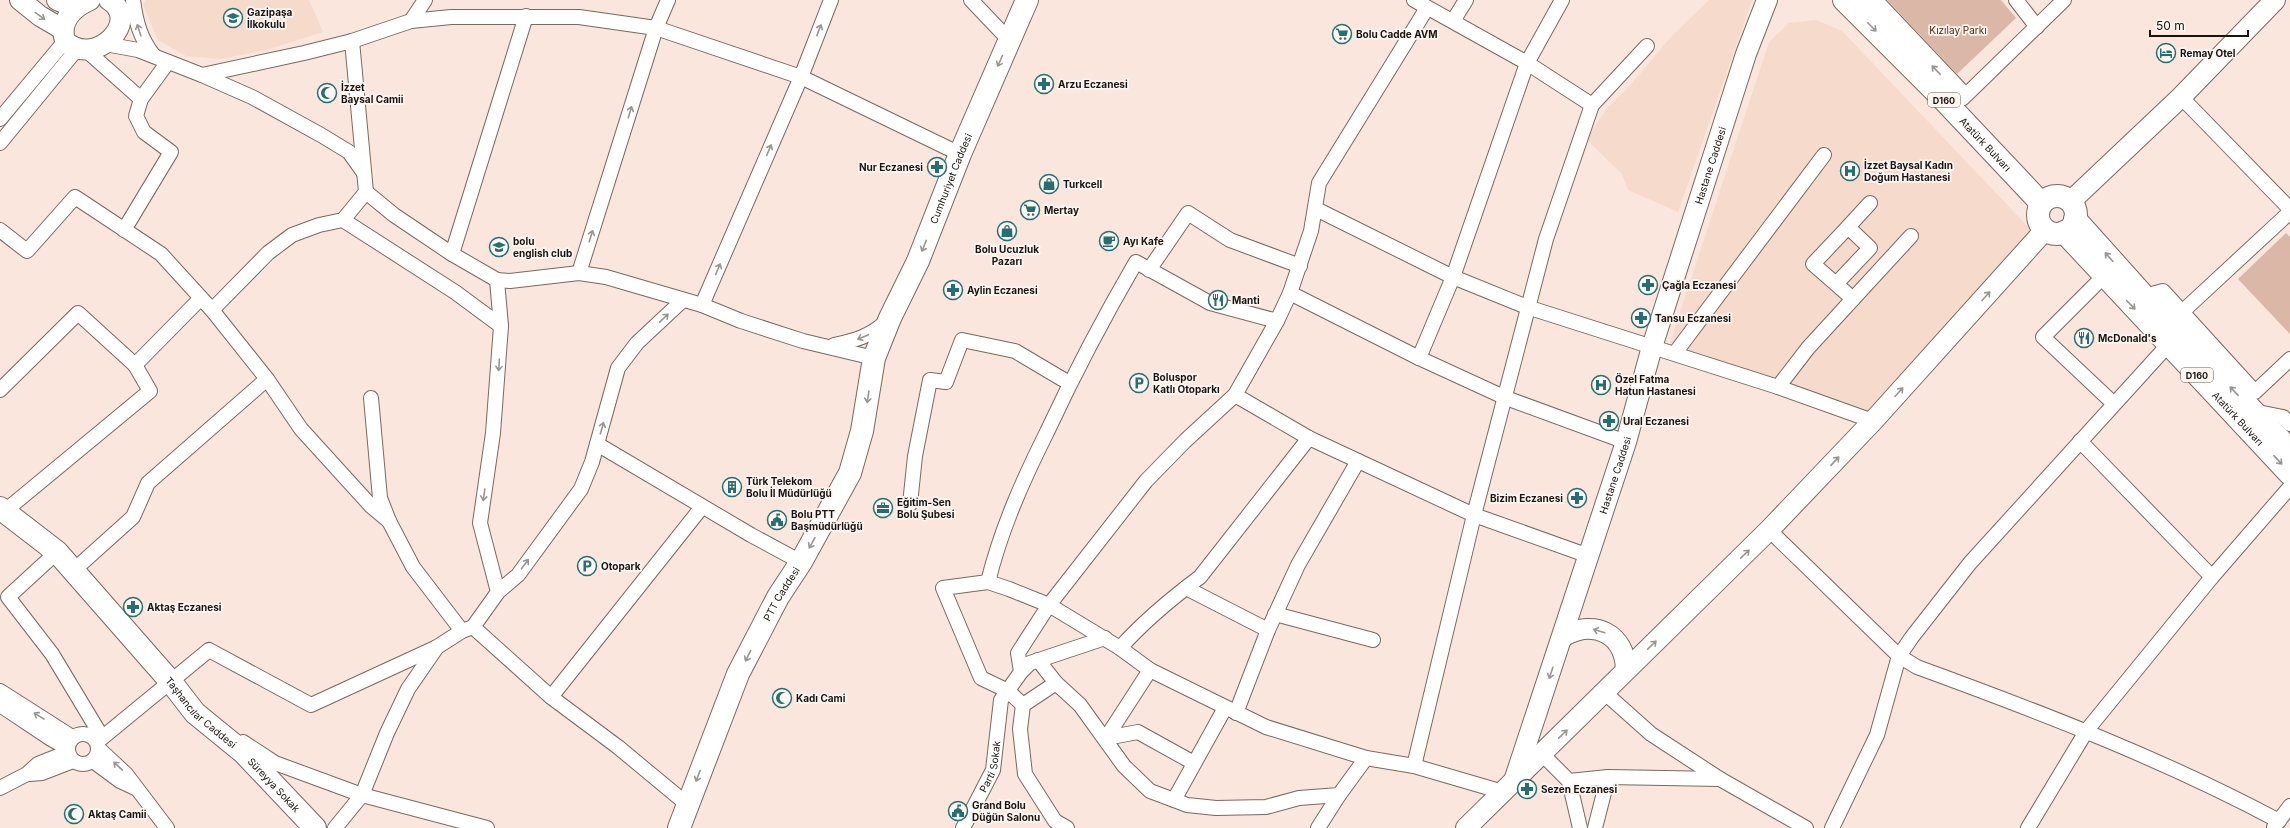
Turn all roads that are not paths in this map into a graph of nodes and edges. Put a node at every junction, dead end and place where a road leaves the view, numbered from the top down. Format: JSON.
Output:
{"nodes":[{"id":1,"x":20,"y":0,"type":"edge"},
{"id":2,"x":57,"y":0,"type":"edge"},
{"id":3,"x":425,"y":0,"type":"edge"},
{"id":4,"x":668,"y":0,"type":"edge"},
{"id":5,"x":831,"y":0,"type":"edge"},
{"id":6,"x":971,"y":0,"type":"edge"},
{"id":7,"x":1027,"y":0,"type":"edge"},
{"id":8,"x":1414,"y":0,"type":"edge"},
{"id":9,"x":1466,"y":0,"type":"edge"},
{"id":10,"x":1562,"y":0,"type":"edge"},
{"id":11,"x":1767,"y":0,"type":"edge"},
{"id":12,"x":1782,"y":0,"type":"edge"},
{"id":13,"x":1844,"y":0,"type":"edge"},
{"id":14,"x":1870,"y":0,"type":"edge"},
{"id":15,"x":2016,"y":0,"type":"edge"},
{"id":16,"x":2064,"y":0,"type":"edge"},
{"id":17,"x":2276,"y":0,"type":"edge"},
{"id":18,"x":83,"y":4,"type":"edge"},
{"id":19,"x":122,"y":7,"type":"edge"},
{"id":20,"x":1428,"y":8,"type":"junction"},
{"id":21,"x":526,"y":16,"type":"junction"},
{"id":22,"x":1453,"y":21,"type":"junction"},
{"id":23,"x":411,"y":22,"type":"junction"},
{"id":24,"x":2037,"y":27,"type":"junction"},
{"id":25,"x":656,"y":28,"type":"junction"},
{"id":26,"x":1009,"y":40,"type":"junction"},
{"id":27,"x":352,"y":41,"type":"junction"},
{"id":28,"x":79,"y":43,"type":"junction"},
{"id":29,"x":1647,"y":46,"type":"dead end"},
{"id":30,"x":138,"y":50,"type":"junction"},
{"id":31,"x":154,"y":56,"type":"junction"},
{"id":32,"x":168,"y":62,"type":"junction"},
{"id":33,"x":1527,"y":63,"type":"junction"},
{"id":34,"x":202,"y":75,"type":"junction"},
{"id":35,"x":801,"y":77,"type":"junction"},
{"id":36,"x":1739,"y":81,"type":"junction"},
{"id":37,"x":2181,"y":97,"type":"junction"},
{"id":38,"x":1963,"y":98,"type":"junction"},
{"id":39,"x":141,"y":99,"type":"junction"},
{"id":40,"x":1592,"y":105,"type":"junction"},
{"id":41,"x":0,"y":119,"type":"edge"},
{"id":42,"x":0,"y":143,"type":"edge"},
{"id":43,"x":960,"y":154,"type":"junction"},
{"id":44,"x":1824,"y":155,"type":"dead end"},
{"id":45,"x":365,"y":173,"type":"junction"},
{"id":46,"x":366,"y":192,"type":"junction"},
{"id":47,"x":1870,"y":203,"type":"dead end"},
{"id":48,"x":1316,"y":209,"type":"junction"},
{"id":49,"x":2290,"y":210,"type":"edge"},
{"id":50,"x":2058,"y":214,"type":"junction"},
{"id":51,"x":343,"y":220,"type":"junction"},
{"id":52,"x":1848,"y":227,"type":"junction"},
{"id":53,"x":0,"y":230,"type":"edge"},
{"id":54,"x":124,"y":230,"type":"junction"},
{"id":55,"x":1911,"y":236,"type":"dead end"},
{"id":56,"x":452,"y":254,"type":"junction"},
{"id":57,"x":1300,"y":266,"type":"junction"},
{"id":58,"x":1149,"y":270,"type":"junction"},
{"id":59,"x":579,"y":273,"type":"junction"},
{"id":60,"x":2104,"y":276,"type":"junction"},
{"id":61,"x":1454,"y":277,"type":"junction"},
{"id":62,"x":497,"y":280,"type":"junction"},
{"id":63,"x":1836,"y":284,"type":"junction"},
{"id":64,"x":1290,"y":293,"type":"junction"},
{"id":65,"x":2144,"y":296,"type":"junction"},
{"id":66,"x":201,"y":298,"type":"junction"},
{"id":67,"x":1852,"y":299,"type":"junction"},
{"id":68,"x":682,"y":300,"type":"junction"},
{"id":69,"x":702,"y":305,"type":"junction"},
{"id":70,"x":1527,"y":307,"type":"junction"},
{"id":71,"x":212,"y":310,"type":"junction"},
{"id":72,"x":2181,"y":313,"type":"junction"},
{"id":73,"x":890,"y":318,"type":"junction"},
{"id":74,"x":1277,"y":322,"type":"junction"},
{"id":75,"x":502,"y":326,"type":"junction"},
{"id":76,"x":2169,"y":344,"type":"junction"},
{"id":77,"x":829,"y":346,"type":"junction"},
{"id":78,"x":1652,"y":347,"type":"junction"},
{"id":79,"x":1675,"y":353,"type":"junction"},
{"id":80,"x":874,"y":358,"type":"junction"},
{"id":81,"x":1419,"y":358,"type":"junction"},
{"id":82,"x":2290,"y":359,"type":"edge"},
{"id":83,"x":135,"y":365,"type":"junction"},
{"id":84,"x":267,"y":379,"type":"junction"},
{"id":85,"x":1069,"y":383,"type":"junction"},
{"id":86,"x":1778,"y":387,"type":"junction"},
{"id":87,"x":0,"y":390,"type":"edge"},
{"id":88,"x":1235,"y":395,"type":"junction"},
{"id":89,"x":371,"y":398,"type":"dead end"},
{"id":90,"x":1506,"y":398,"type":"junction"},
{"id":91,"x":2113,"y":404,"type":"junction"},
{"id":92,"x":2253,"y":411,"type":"junction"},
{"id":93,"x":1873,"y":421,"type":"junction"},
{"id":94,"x":2290,"y":424,"type":"edge"},
{"id":95,"x":1309,"y":438,"type":"junction"},
{"id":96,"x":2080,"y":441,"type":"junction"},
{"id":97,"x":1626,"y":442,"type":"junction"},
{"id":98,"x":597,"y":444,"type":"junction"},
{"id":99,"x":2290,"y":450,"type":"edge"},
{"id":100,"x":1358,"y":461,"type":"junction"},
{"id":101,"x":2290,"y":474,"type":"edge"},
{"id":102,"x":2290,"y":487,"type":"edge"},
{"id":103,"x":910,"y":504,"type":"dead end"},
{"id":104,"x":702,"y":507,"type":"junction"},
{"id":105,"x":3,"y":510,"type":"edge"},
{"id":106,"x":1474,"y":516,"type":"junction"},
{"id":107,"x":389,"y":521,"type":"junction"},
{"id":108,"x":1769,"y":530,"type":"junction"},
{"id":109,"x":57,"y":552,"type":"junction"},
{"id":110,"x":1588,"y":556,"type":"junction"},
{"id":111,"x":801,"y":562,"type":"junction"},
{"id":112,"x":74,"y":570,"type":"junction"},
{"id":113,"x":2212,"y":577,"type":"junction"},
{"id":114,"x":988,"y":582,"type":"junction"},
{"id":115,"x":1186,"y":588,"type":"junction"},
{"id":116,"x":498,"y":592,"type":"junction"},
{"id":117,"x":1049,"y":605,"type":"junction"},
{"id":118,"x":1275,"y":614,"type":"junction"},
{"id":119,"x":467,"y":629,"type":"junction"},
{"id":120,"x":1268,"y":630,"type":"junction"},
{"id":121,"x":1564,"y":636,"type":"junction"},
{"id":122,"x":1105,"y":638,"type":"junction"},
{"id":123,"x":1373,"y":640,"type":"dead end"},
{"id":124,"x":437,"y":647,"type":"junction"},
{"id":125,"x":1120,"y":648,"type":"junction"},
{"id":126,"x":1899,"y":656,"type":"junction"},
{"id":127,"x":1038,"y":660,"type":"junction"},
{"id":128,"x":1150,"y":670,"type":"junction"},
{"id":129,"x":1626,"y":670,"type":"junction"},
{"id":130,"x":1021,"y":672,"type":"junction"},
{"id":131,"x":171,"y":682,"type":"junction"},
{"id":132,"x":1056,"y":683,"type":"junction"},
{"id":133,"x":0,"y":691,"type":"edge"},
{"id":134,"x":1605,"y":693,"type":"junction"},
{"id":135,"x":1004,"y":696,"type":"junction"},
{"id":136,"x":551,"y":697,"type":"junction"},
{"id":137,"x":1023,"y":705,"type":"junction"},
{"id":138,"x":0,"y":706,"type":"edge"},
{"id":139,"x":1230,"y":711,"type":"junction"},
{"id":140,"x":195,"y":712,"type":"junction"},
{"id":141,"x":1533,"y":726,"type":"junction"},
{"id":142,"x":2087,"y":730,"type":"junction"},
{"id":143,"x":1106,"y":738,"type":"junction"},
{"id":144,"x":98,"y":747,"type":"junction"},
{"id":145,"x":70,"y":749,"type":"junction"},
{"id":146,"x":1542,"y":754,"type":"junction"},
{"id":147,"x":1366,"y":758,"type":"junction"},
{"id":148,"x":1194,"y":764,"type":"junction"},
{"id":149,"x":1414,"y":766,"type":"junction"},
{"id":150,"x":1608,"y":777,"type":"junction"},
{"id":151,"x":1720,"y":779,"type":"junction"},
{"id":152,"x":1569,"y":781,"type":"junction"},
{"id":153,"x":1508,"y":787,"type":"junction"},
{"id":154,"x":0,"y":788,"type":"edge"},
{"id":155,"x":362,"y":795,"type":"junction"},
{"id":156,"x":1339,"y":795,"type":"junction"},
{"id":157,"x":1174,"y":800,"type":"junction"},
{"id":158,"x":688,"y":804,"type":"junction"},
{"id":159,"x":2290,"y":806,"type":"edge"},
{"id":160,"x":2276,"y":824,"type":"edge"},
{"id":161,"x":167,"y":828,"type":"edge"},
{"id":162,"x":315,"y":828,"type":"edge"},
{"id":163,"x":336,"y":828,"type":"edge"},
{"id":164,"x":487,"y":828,"type":"edge"},
{"id":165,"x":678,"y":828,"type":"edge"},
{"id":166,"x":963,"y":828,"type":"edge"},
{"id":167,"x":1067,"y":828,"type":"edge"},
{"id":168,"x":1318,"y":828,"type":"edge"},
{"id":169,"x":1466,"y":828,"type":"edge"},
{"id":170,"x":1580,"y":828,"type":"edge"},
{"id":171,"x":1595,"y":828,"type":"edge"},
{"id":172,"x":1802,"y":828,"type":"edge"},
{"id":173,"x":1832,"y":828,"type":"edge"},
{"id":174,"x":2028,"y":828,"type":"edge"}],
"edges":[{"from":1,"to":28,"type":"main road","one_way":true},
{"from":2,"to":18,"type":"main road"},
{"from":3,"to":23,"type":"street"},
{"from":4,"to":25,"type":"street"},
{"from":35,"to":5,"type":"street","one_way":true},
{"from":6,"to":26,"type":"street"},
{"from":7,"to":26,"type":"main road","name":"Cumhuriyet Caddesi"},
{"from":8,"to":20,"type":"street"},
{"from":9,"to":22,"type":"street"},
{"from":10,"to":33,"type":"street"},
{"from":11,"to":36,"type":"main road","name":"Hastane Caddesi"},
{"from":12,"to":36,"type":"main road","name":"Hastane Caddesi"},
{"from":13,"to":50,"type":"main road","name":"Atatürk Bulvarı","number":"D160","one_way":true},
{"from":38,"to":14,"type":"main road","number":"D160","one_way":true},
{"from":15,"to":24,"type":"street"},
{"from":16,"to":24,"type":"street"},
{"from":17,"to":37,"type":"main road"},
{"from":18,"to":28,"type":"main road"},
{"from":19,"to":28,"type":"main road"},
{"from":19,"to":30,"type":"street"},
{"from":31,"to":19,"type":"street","one_way":true},
{"from":20,"to":22,"type":"street"},
{"from":20,"to":48,"type":"street"},
{"from":21,"to":23,"type":"street"},
{"from":21,"to":25,"type":"street"},
{"from":21,"to":56,"type":"street"},
{"from":22,"to":33,"type":"street"},
{"from":23,"to":27,"type":"street"},
{"from":24,"to":38,"type":"street"},
{"from":25,"to":35,"type":"street"},
{"from":59,"to":25,"type":"street","one_way":true},
{"from":26,"to":43,"type":"main road","name":"Cumhuriyet Caddesi","one_way":true},
{"from":27,"to":34,"type":"street"},
{"from":27,"to":45,"type":"street"},
{"from":28,"to":30,"type":"street"},
{"from":28,"to":39,"type":"street"},
{"from":28,"to":41,"type":"street"},
{"from":28,"to":42,"type":"street"},
{"from":29,"to":40,"type":"street"},
{"from":30,"to":31,"type":"street"},
{"from":31,"to":32,"type":"street"},
{"from":32,"to":34,"type":"street"},
{"from":32,"to":39,"type":"street"},
{"from":33,"to":40,"type":"street"},
{"from":33,"to":61,"type":"street"},
{"from":34,"to":45,"type":"street"},
{"from":35,"to":43,"type":"street"},
{"from":69,"to":35,"type":"street","one_way":true},
{"from":36,"to":78,"type":"main road","name":"Hastane Caddesi"},
{"from":37,"to":49,"type":"street"},
{"from":37,"to":50,"type":"main road"},
{"from":38,"to":50,"type":"main road"},
{"from":39,"to":54,"type":"street"},
{"from":40,"to":70,"type":"street"},
{"from":43,"to":73,"type":"main road","name":"Cumhuriyet Caddesi","one_way":true},
{"from":44,"to":79,"type":"street"},
{"from":45,"to":46,"type":"street"},
{"from":46,"to":51,"type":"street"},
{"from":46,"to":56,"type":"street"},
{"from":47,"to":52,"type":"street"},
{"from":48,"to":57,"type":"street"},
{"from":48,"to":61,"type":"street"},
{"from":49,"to":72,"type":"street"},
{"from":50,"to":60,"type":"main road","name":"Atatürk Bulvarı"},
{"from":65,"to":50,"type":"main road","name":"Atatürk Bulvarı","one_way":true},
{"from":93,"to":50,"type":"main road","one_way":true},
{"from":51,"to":71,"type":"street"},
{"from":51,"to":75,"type":"street"},
{"from":52,"to":63,"type":"street"},
{"from":52,"to":63,"type":"street"},
{"from":53,"to":54,"type":"street"},
{"from":54,"to":66,"type":"street"},
{"from":55,"to":67,"type":"street"},
{"from":56,"to":62,"type":"street"},
{"from":57,"to":58,"type":"street"},
{"from":57,"to":64,"type":"street"},
{"from":58,"to":74,"type":"street"},
{"from":58,"to":85,"type":"street"},
{"from":59,"to":62,"type":"street"},
{"from":59,"to":68,"type":"street"},
{"from":60,"to":76,"type":"main road","name":"Atatürk Bulvarı","number":"D160","one_way":true},
{"from":60,"to":91,"type":"street"},
{"from":61,"to":70,"type":"street"},
{"from":61,"to":81,"type":"street"},
{"from":62,"to":75,"type":"street"},
{"from":63,"to":67,"type":"street"},
{"from":64,"to":74,"type":"street"},
{"from":64,"to":81,"type":"street"},
{"from":65,"to":72,"type":"street"},
{"from":92,"to":65,"type":"main road","name":"Atatürk Bulvarı","number":"D160","one_way":true},
{"from":66,"to":71,"type":"street"},
{"from":66,"to":83,"type":"street"},
{"from":67,"to":86,"type":"street"},
{"from":68,"to":69,"type":"street"},
{"from":98,"to":68,"type":"street","one_way":true},
{"from":69,"to":77,"type":"street"},
{"from":70,"to":78,"type":"street"},
{"from":70,"to":90,"type":"street"},
{"from":71,"to":84,"type":"street"},
{"from":72,"to":82,"type":"street"},
{"from":73,"to":77,"type":"street","one_way":true},
{"from":73,"to":80,"type":"main road","name":"Cumhuriyet Caddesi"},
{"from":74,"to":88,"type":"street"},
{"from":75,"to":116,"type":"street","one_way":true},
{"from":76,"to":91,"type":"street"},
{"from":76,"to":101,"type":"main road","name":"Atatürk Bulvarı","number":"D160","one_way":true},
{"from":77,"to":80,"type":"street"},
{"from":78,"to":79,"type":"street"},
{"from":78,"to":97,"type":"main road","name":"Hastane Caddesi"},
{"from":79,"to":86,"type":"street"},
{"from":80,"to":111,"type":"main road","name":"PTT Caddesi","one_way":true},
{"from":81,"to":90,"type":"street"},
{"from":83,"to":87,"type":"street"},
{"from":83,"to":105,"type":"street"},
{"from":84,"to":107,"type":"street"},
{"from":84,"to":112,"type":"street"},
{"from":85,"to":103,"type":"street"},
{"from":85,"to":114,"type":"street"},
{"from":86,"to":93,"type":"street"},
{"from":88,"to":95,"type":"street"},
{"from":88,"to":117,"type":"street"},
{"from":89,"to":107,"type":"street"},
{"from":90,"to":97,"type":"street"},
{"from":90,"to":106,"type":"street"},
{"from":91,"to":96,"type":"street"},
{"from":92,"to":94,"type":"street"},
{"from":92,"to":99,"type":"main road","name":"Atatürk Bulvarı","number":"D160"},
{"from":108,"to":93,"type":"main road","one_way":true},
{"from":95,"to":100,"type":"street"},
{"from":95,"to":115,"type":"street"},
{"from":96,"to":113,"type":"street"},
{"from":96,"to":126,"type":"street"},
{"from":97,"to":110,"type":"main road","name":"Hastane Caddesi"},
{"from":98,"to":104,"type":"street"},
{"from":116,"to":98,"type":"street","one_way":true},
{"from":100,"to":106,"type":"street"},
{"from":100,"to":118,"type":"street"},
{"from":102,"to":113,"type":"street"},
{"from":104,"to":111,"type":"street"},
{"from":104,"to":136,"type":"street"},
{"from":105,"to":109,"type":"main road","name":"Taşhancılar Caddesi"},
{"from":106,"to":110,"type":"street"},
{"from":106,"to":149,"type":"street"},
{"from":107,"to":119,"type":"street"},
{"from":108,"to":126,"type":"street"},
{"from":129,"to":108,"type":"main road","one_way":true},
{"from":109,"to":112,"type":"main road","name":"Taşhancılar Caddesi"},
{"from":109,"to":144,"type":"street"},
{"from":110,"to":121,"type":"main road","name":"Hastane Caddesi"},
{"from":111,"to":158,"type":"main road","name":"PTT Caddesi","one_way":true},
{"from":112,"to":131,"type":"main road","name":"Taşhancılar Caddesi"},
{"from":113,"to":142,"type":"street"},
{"from":114,"to":117,"type":"street"},
{"from":114,"to":135,"type":"street"},
{"from":115,"to":120,"type":"street"},
{"from":115,"to":125,"type":"street"},
{"from":116,"to":119,"type":"street"},
{"from":117,"to":122,"type":"street"},
{"from":117,"to":130,"type":"street"},
{"from":118,"to":120,"type":"street"},
{"from":118,"to":123,"type":"street"},
{"from":119,"to":124,"type":"street"},
{"from":119,"to":136,"type":"street"},
{"from":120,"to":139,"type":"street"},
{"from":129,"to":121,"type":"main road","one_way":true},
{"from":121,"to":141,"type":"main road","name":"Hastane Caddesi","one_way":true},
{"from":122,"to":125,"type":"street"},
{"from":122,"to":127,"type":"street"},
{"from":124,"to":131,"type":"street"},
{"from":124,"to":155,"type":"street"},
{"from":125,"to":128,"type":"street"},
{"from":126,"to":142,"type":"street"},
{"from":126,"to":173,"type":"street"},
{"from":127,"to":130,"type":"street"},
{"from":127,"to":132,"type":"street"},
{"from":128,"to":139,"type":"street"},
{"from":128,"to":143,"type":"street"},
{"from":129,"to":134,"type":"main road"},
{"from":130,"to":135,"type":"street"},
{"from":131,"to":140,"type":"main road","name":"Taşhancılar Caddesi"},
{"from":131,"to":144,"type":"street"},
{"from":132,"to":137,"type":"street"},
{"from":132,"to":143,"type":"street"},
{"from":145,"to":133,"type":"street","one_way":true},
{"from":146,"to":134,"type":"main road","one_way":true},
{"from":134,"to":151,"type":"street"},
{"from":135,"to":137,"type":"street"},
{"from":135,"to":166,"type":"street","name":"Parti Sokak"},
{"from":136,"to":158,"type":"street"},
{"from":137,"to":167,"type":"street"},
{"from":138,"to":145,"type":"street"},
{"from":139,"to":147,"type":"street"},
{"from":139,"to":148,"type":"street"},
{"from":140,"to":155,"type":"street","name":"Taşhancılar Caddesi"},
{"from":140,"to":162,"type":"main road","name":"Süreyya Sokak"},
{"from":141,"to":146,"type":"main road"},
{"from":141,"to":153,"type":"main road","name":"Hastane Caddesi"},
{"from":142,"to":160,"type":"street"},
{"from":142,"to":174,"type":"street"},
{"from":143,"to":148,"type":"street"},
{"from":143,"to":157,"type":"street"},
{"from":144,"to":145,"type":"street"},
{"from":144,"to":145,"type":"street"},
{"from":144,"to":161,"type":"street"},
{"from":145,"to":154,"type":"street"},
{"from":146,"to":152,"type":"street"},
{"from":146,"to":153,"type":"main road"},
{"from":147,"to":149,"type":"street"},
{"from":147,"to":156,"type":"street"},
{"from":148,"to":157,"type":"street"},
{"from":149,"to":153,"type":"street"},
{"from":150,"to":151,"type":"street"},
{"from":150,"to":152,"type":"street"},
{"from":150,"to":171,"type":"street"},
{"from":151,"to":172,"type":"street"},
{"from":152,"to":170,"type":"street"},
{"from":153,"to":169,"type":"main road","name":"Hastane Caddesi"},
{"from":155,"to":163,"type":"street"},
{"from":155,"to":164,"type":"street","name":"Taşhancılar Caddesi"},
{"from":156,"to":157,"type":"street"},
{"from":156,"to":168,"type":"street"},
{"from":158,"to":165,"type":"main road","name":"PTT Caddesi"},
{"from":159,"to":160,"type":"street"}]}
